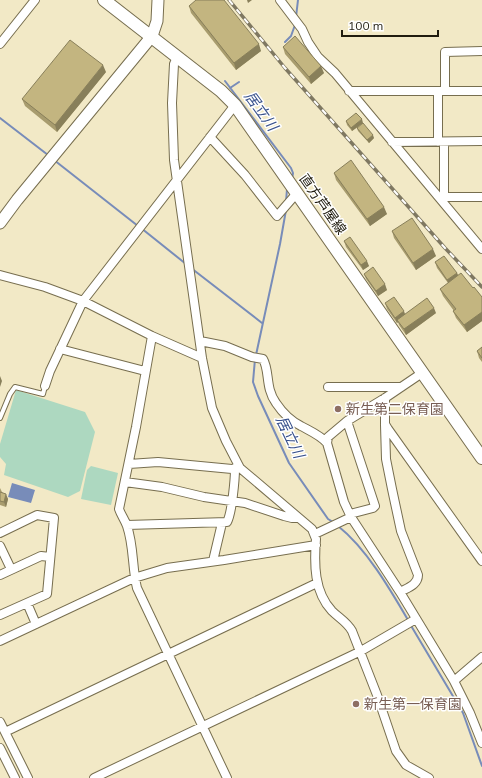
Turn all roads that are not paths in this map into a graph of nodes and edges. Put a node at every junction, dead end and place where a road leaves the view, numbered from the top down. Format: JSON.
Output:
{"nodes":[{"id":1,"x":35,"y":0,"type":"edge"},
{"id":2,"x":104,"y":0,"type":"edge"},
{"id":3,"x":158,"y":0,"type":"edge"},
{"id":4,"x":280,"y":0,"type":"edge"},
{"id":5,"x":152,"y":36,"type":"junction"},
{"id":6,"x":0,"y":44,"type":"edge"},
{"id":7,"x":482,"y":51,"type":"edge"},
{"id":8,"x":177,"y":56,"type":"junction"},
{"id":9,"x":349,"y":91,"type":"junction"},
{"id":10,"x":441,"y":91,"type":"junction"},
{"id":11,"x":482,"y":91,"type":"edge"},
{"id":12,"x":235,"y":105,"type":"junction"},
{"id":13,"x":210,"y":136,"type":"junction"},
{"id":14,"x":482,"y":141,"type":"edge"},
{"id":15,"x":392,"y":142,"type":"junction"},
{"id":16,"x":441,"y":142,"type":"junction"},
{"id":17,"x":176,"y":179,"type":"junction"},
{"id":18,"x":294,"y":193,"type":"junction"},
{"id":19,"x":441,"y":197,"type":"junction"},
{"id":20,"x":482,"y":197,"type":"edge"},
{"id":21,"x":0,"y":223,"type":"edge"},
{"id":22,"x":482,"y":249,"type":"edge"},
{"id":23,"x":0,"y":275,"type":"edge"},
{"id":24,"x":83,"y":301,"type":"junction"},
{"id":25,"x":152,"y":336,"type":"junction"},
{"id":26,"x":200,"y":341,"type":"junction"},
{"id":27,"x":60,"y":349,"type":"junction"},
{"id":28,"x":202,"y":358,"type":"junction"},
{"id":29,"x":145,"y":371,"type":"junction"},
{"id":30,"x":422,"y":373,"type":"junction"},
{"id":31,"x":45,"y":386,"type":"joint"},
{"id":32,"x":328,"y":387,"type":"dead end"},
{"id":33,"x":402,"y":387,"type":"junction"},
{"id":34,"x":385,"y":398,"type":"junction"},
{"id":35,"x":0,"y":418,"type":"edge"},
{"id":36,"x":347,"y":421,"type":"junction"},
{"id":37,"x":385,"y":424,"type":"junction"},
{"id":38,"x":327,"y":443,"type":"junction"},
{"id":39,"x":482,"y":458,"type":"edge"},
{"id":40,"x":129,"y":464,"type":"junction"},
{"id":41,"x":237,"y":468,"type":"junction"},
{"id":42,"x":125,"y":482,"type":"junction"},
{"id":43,"x":232,"y":500,"type":"junction"},
{"id":44,"x":350,"y":516,"type":"junction"},
{"id":45,"x":298,"y":518,"type":"junction"},
{"id":46,"x":222,"y":522,"type":"junction"},
{"id":47,"x":127,"y":525,"type":"junction"},
{"id":48,"x":0,"y":533,"type":"edge"},
{"id":49,"x":315,"y":534,"type":"junction"},
{"id":50,"x":316,"y":545,"type":"junction"},
{"id":51,"x":0,"y":546,"type":"edge"},
{"id":52,"x":50,"y":557,"type":"junction"},
{"id":53,"x":213,"y":561,"type":"junction"},
{"id":54,"x":482,"y":561,"type":"edge"},
{"id":55,"x":11,"y":570,"type":"junction"},
{"id":56,"x":0,"y":575,"type":"edge"},
{"id":57,"x":134,"y":578,"type":"junction"},
{"id":58,"x":317,"y":583,"type":"junction"},
{"id":59,"x":400,"y":592,"type":"junction"},
{"id":60,"x":27,"y":603,"type":"junction"},
{"id":61,"x":0,"y":615,"type":"edge"},
{"id":62,"x":412,"y":621,"type":"junction"},
{"id":63,"x":36,"y":624,"type":"junction"},
{"id":64,"x":0,"y":641,"type":"edge"},
{"id":65,"x":361,"y":651,"type":"junction"},
{"id":66,"x":168,"y":654,"type":"junction"},
{"id":67,"x":482,"y":656,"type":"edge"},
{"id":68,"x":454,"y":681,"type":"junction"},
{"id":69,"x":0,"y":722,"type":"edge"},
{"id":70,"x":202,"y":726,"type":"junction"},
{"id":71,"x":5,"y":732,"type":"junction"},
{"id":72,"x":482,"y":743,"type":"edge"},
{"id":73,"x":0,"y":748,"type":"edge"},
{"id":74,"x":15,"y":778,"type":"edge"},
{"id":75,"x":28,"y":778,"type":"edge"},
{"id":76,"x":94,"y":778,"type":"edge"},
{"id":77,"x":228,"y":778,"type":"edge"},
{"id":78,"x":429,"y":778,"type":"edge"}],
"edges":[{"from":1,"to":6,"type":"street"},
{"from":2,"to":5,"type":"main road","name":"直方芦屋線"},
{"from":3,"to":5,"type":"street"},
{"from":4,"to":9,"type":"street"},
{"from":5,"to":8,"type":"main road","name":"直方芦屋線"},
{"from":5,"to":21,"type":"street"},
{"from":7,"to":10,"type":"street"},
{"from":8,"to":12,"type":"main road","name":"直方芦屋線"},
{"from":8,"to":17,"type":"street"},
{"from":9,"to":10,"type":"street"},
{"from":9,"to":15,"type":"street"},
{"from":10,"to":11,"type":"street"},
{"from":10,"to":16,"type":"street"},
{"from":12,"to":13,"type":"street"},
{"from":12,"to":18,"type":"main road","name":"直方芦屋線"},
{"from":13,"to":17,"type":"street"},
{"from":13,"to":18,"type":"street"},
{"from":14,"to":16,"type":"street"},
{"from":15,"to":16,"type":"street"},
{"from":15,"to":19,"type":"street"},
{"from":16,"to":19,"type":"street"},
{"from":17,"to":24,"type":"street"},
{"from":17,"to":26,"type":"street"},
{"from":18,"to":30,"type":"main road","name":"直方芦屋線"},
{"from":19,"to":20,"type":"street"},
{"from":19,"to":22,"type":"street"},
{"from":23,"to":24,"type":"street"},
{"from":24,"to":25,"type":"street"},
{"from":24,"to":27,"type":"street"},
{"from":25,"to":28,"type":"street"},
{"from":25,"to":29,"type":"street"},
{"from":26,"to":28,"type":"street"},
{"from":26,"to":38,"type":"street"},
{"from":27,"to":29,"type":"street"},
{"from":27,"to":31,"type":"street"},
{"from":28,"to":41,"type":"street"},
{"from":29,"to":40,"type":"street"},
{"from":30,"to":33,"type":"street"},
{"from":30,"to":39,"type":"main road","name":"直方芦屋線"},
{"from":31,"to":35,"type":"lane"},
{"from":32,"to":33,"type":"street"},
{"from":33,"to":34,"type":"street"},
{"from":34,"to":36,"type":"street"},
{"from":34,"to":37,"type":"street"},
{"from":36,"to":38,"type":"street"},
{"from":36,"to":44,"type":"street"},
{"from":37,"to":54,"type":"street"},
{"from":37,"to":59,"type":"street"},
{"from":38,"to":44,"type":"street"},
{"from":40,"to":41,"type":"street"},
{"from":40,"to":42,"type":"street"},
{"from":41,"to":43,"type":"street"},
{"from":41,"to":45,"type":"street"},
{"from":42,"to":43,"type":"street"},
{"from":42,"to":47,"type":"street"},
{"from":43,"to":45,"type":"street"},
{"from":43,"to":46,"type":"street"},
{"from":44,"to":49,"type":"street"},
{"from":44,"to":59,"type":"street"},
{"from":45,"to":49,"type":"street"},
{"from":46,"to":47,"type":"street"},
{"from":46,"to":53,"type":"street"},
{"from":47,"to":57,"type":"street"},
{"from":48,"to":52,"type":"street"},
{"from":49,"to":50,"type":"street"},
{"from":50,"to":53,"type":"street"},
{"from":50,"to":58,"type":"street"},
{"from":51,"to":55,"type":"street"},
{"from":52,"to":55,"type":"street"},
{"from":52,"to":60,"type":"street"},
{"from":53,"to":57,"type":"street"},
{"from":55,"to":56,"type":"street"},
{"from":57,"to":63,"type":"street"},
{"from":57,"to":66,"type":"street"},
{"from":58,"to":65,"type":"street"},
{"from":58,"to":66,"type":"street"},
{"from":59,"to":62,"type":"street"},
{"from":60,"to":61,"type":"street"},
{"from":60,"to":63,"type":"street"},
{"from":62,"to":65,"type":"street"},
{"from":62,"to":68,"type":"street"},
{"from":63,"to":64,"type":"street"},
{"from":65,"to":70,"type":"street"},
{"from":65,"to":78,"type":"street"},
{"from":66,"to":70,"type":"street"},
{"from":66,"to":71,"type":"street"},
{"from":67,"to":68,"type":"street"},
{"from":68,"to":72,"type":"street"},
{"from":69,"to":71,"type":"street"},
{"from":70,"to":76,"type":"street"},
{"from":70,"to":77,"type":"street"},
{"from":71,"to":75,"type":"street"},
{"from":73,"to":74,"type":"street"}]}
